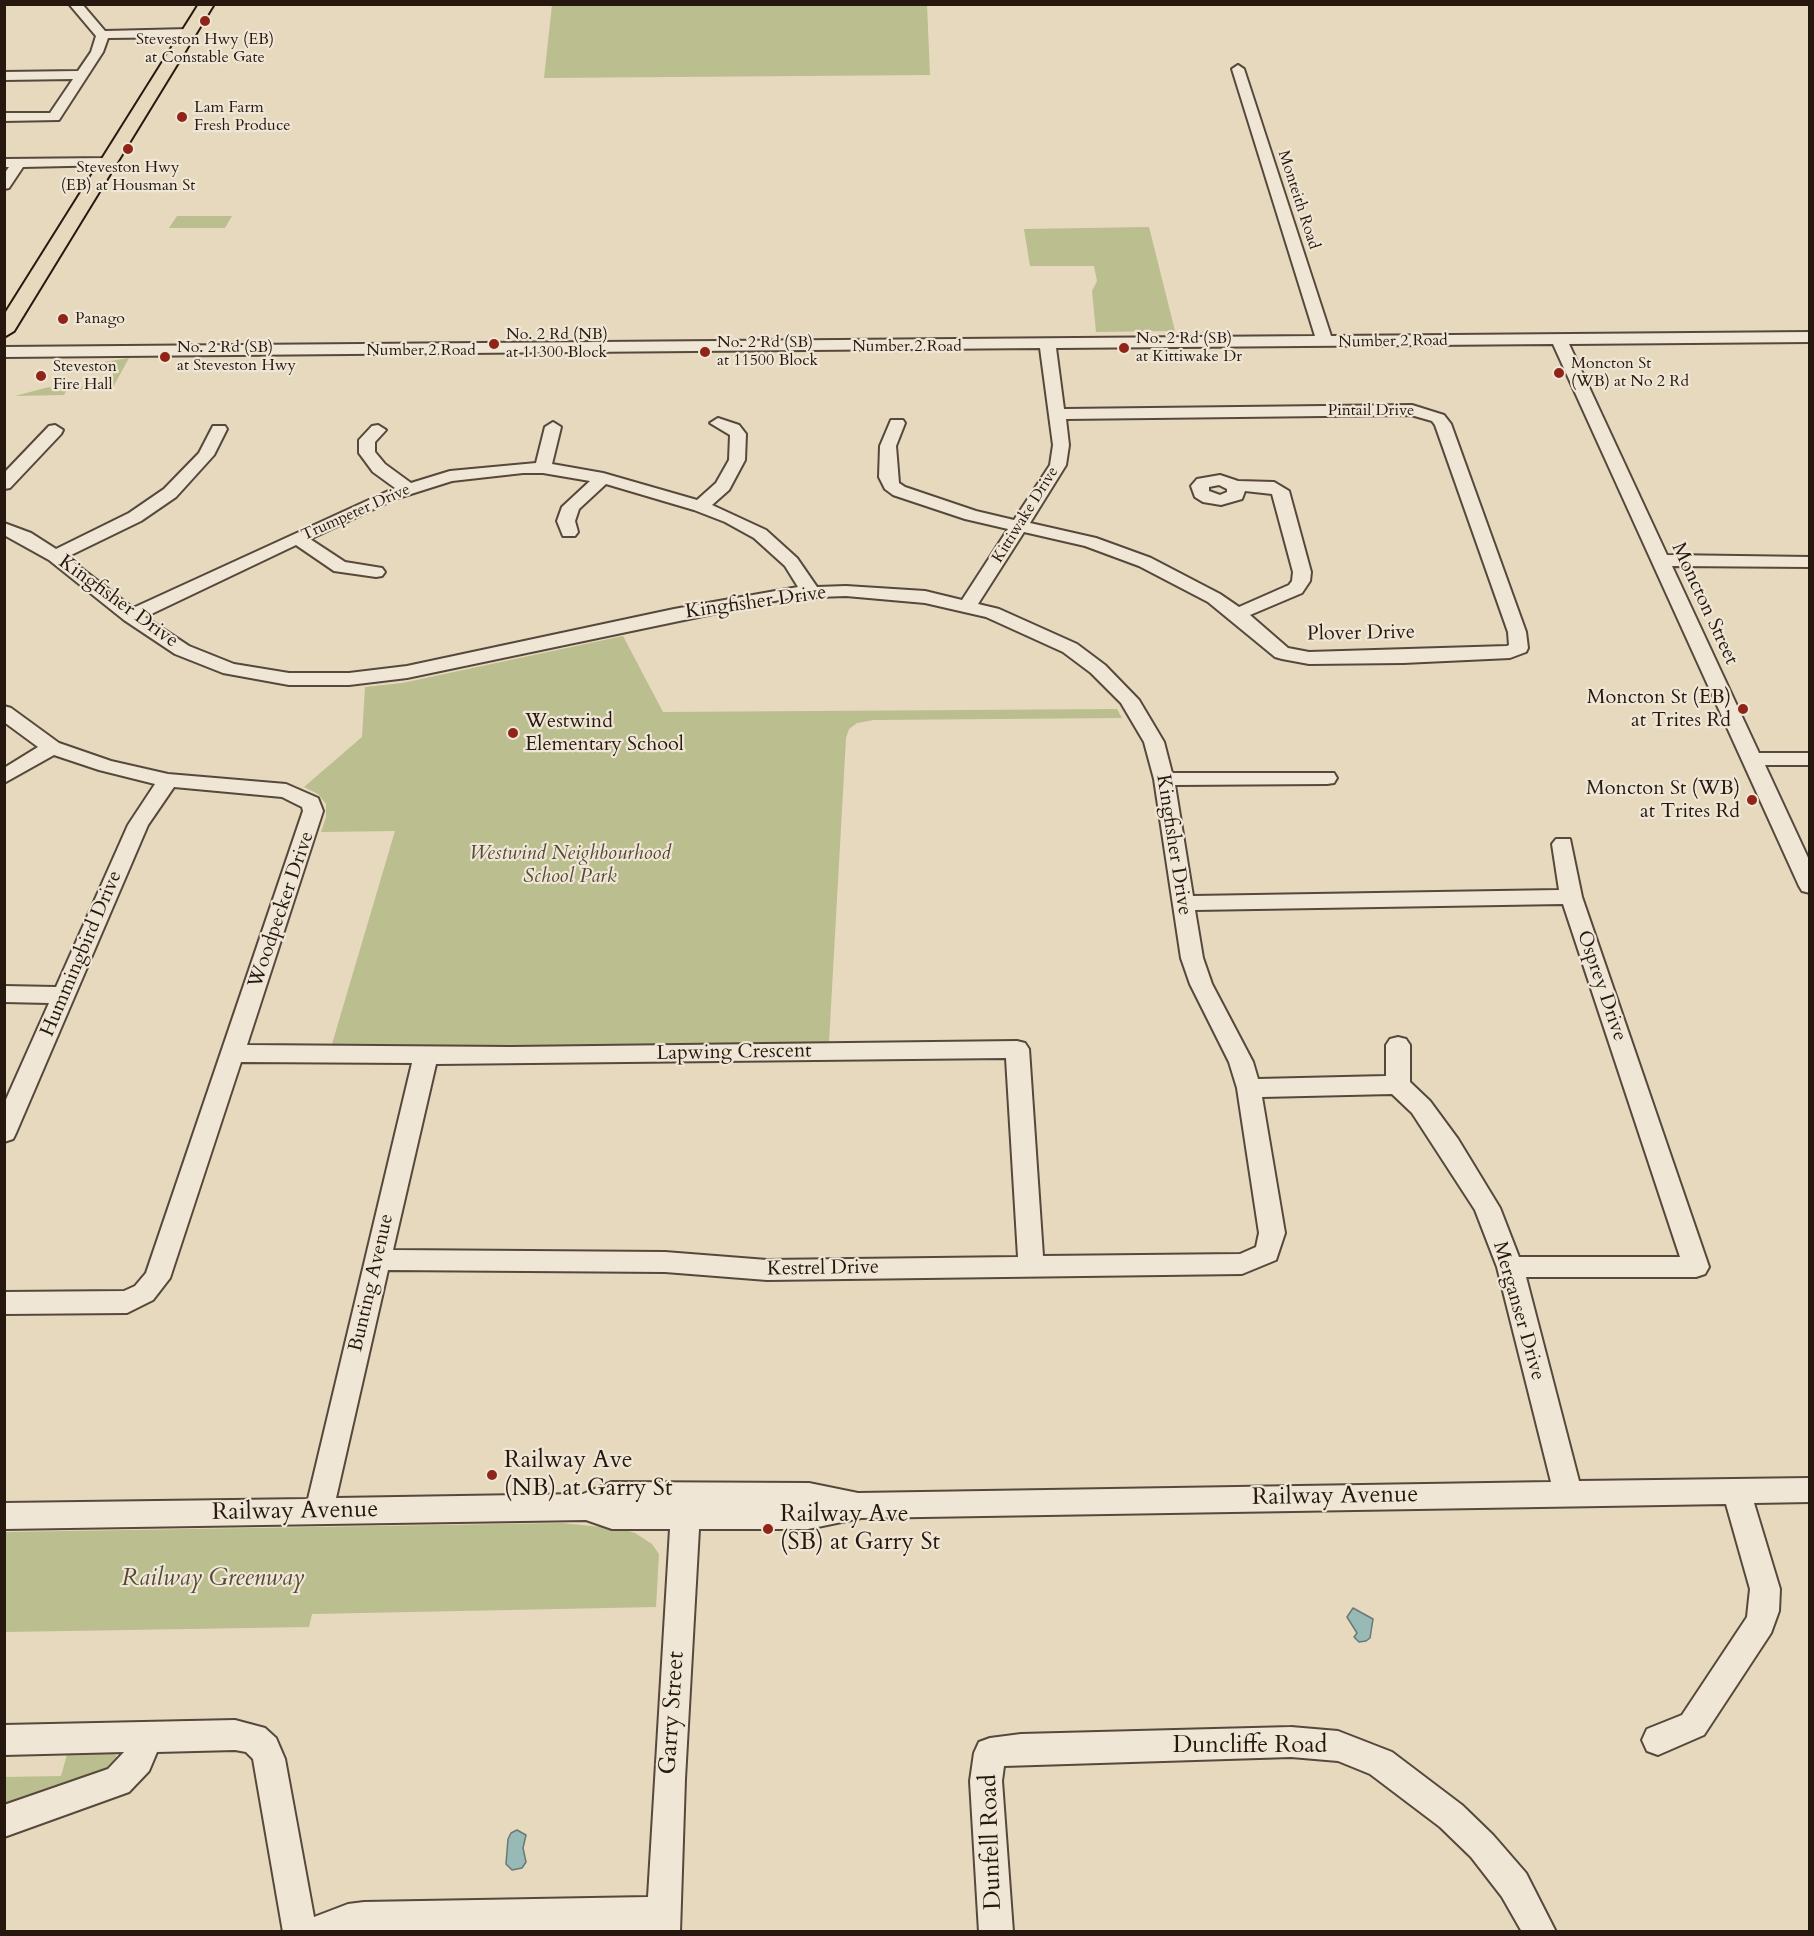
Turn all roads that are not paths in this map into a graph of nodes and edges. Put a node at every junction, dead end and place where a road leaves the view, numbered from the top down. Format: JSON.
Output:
{"nodes":[{"id":1,"x":75,"y":4,"type":"edge"},
{"id":2,"x":207,"y":4,"type":"edge"},
{"id":3,"x":189,"y":33,"type":"junction"},
{"id":4,"x":102,"y":35,"type":"junction"},
{"id":5,"x":1238,"y":69,"type":"dead end"},
{"id":6,"x":81,"y":75,"type":"junction"},
{"id":7,"x":4,"y":76,"type":"edge"},
{"id":8,"x":4,"y":117,"type":"edge"},
{"id":9,"x":109,"y":162,"type":"junction"},
{"id":10,"x":4,"y":163,"type":"edge"},
{"id":11,"x":19,"y":163,"type":"junction"},
{"id":12,"x":4,"y":185,"type":"edge"},
{"id":13,"x":4,"y":331,"type":"edge"},
{"id":14,"x":1809,"y":338,"type":"edge"},
{"id":15,"x":1559,"y":339,"type":"junction"},
{"id":16,"x":1325,"y":343,"type":"junction"},
{"id":17,"x":1048,"y":346,"type":"junction"},
{"id":18,"x":4,"y":352,"type":"edge"},
{"id":19,"x":1058,"y":414,"type":"junction"},
{"id":20,"x":718,"y":423,"type":"dead end"},
{"id":21,"x":897,"y":423,"type":"dead end"},
{"id":22,"x":553,"y":427,"type":"dead end"},
{"id":23,"x":219,"y":429,"type":"dead end"},
{"id":24,"x":55,"y":430,"type":"dead end"},
{"id":25,"x":378,"y":430,"type":"dead end"},
{"id":26,"x":543,"y":468,"type":"junction"},
{"id":27,"x":603,"y":477,"type":"junction"},
{"id":28,"x":4,"y":484,"type":"edge"},
{"id":29,"x":1236,"y":486,"type":"dead end"},
{"id":30,"x":407,"y":489,"type":"junction"},
{"id":31,"x":700,"y":506,"type":"junction"},
{"id":32,"x":1021,"y":525,"type":"junction"},
{"id":33,"x":4,"y":528,"type":"edge"},
{"id":34,"x":569,"y":532,"type":"dead end"},
{"id":35,"x":298,"y":539,"type":"junction"},
{"id":36,"x":55,"y":556,"type":"junction"},
{"id":37,"x":1659,"y":560,"type":"junction"},
{"id":38,"x":1809,"y":562,"type":"edge"},
{"id":39,"x":376,"y":572,"type":"dead end"},
{"id":40,"x":808,"y":591,"type":"junction"},
{"id":41,"x":968,"y":606,"type":"junction"},
{"id":42,"x":1237,"y":614,"type":"junction"},
{"id":43,"x":130,"y":616,"type":"junction"},
{"id":44,"x":1519,"y":648,"type":"joint"},
{"id":45,"x":4,"y":712,"type":"edge"},
{"id":46,"x":52,"y":747,"type":"junction"},
{"id":47,"x":1751,"y":759,"type":"junction"},
{"id":48,"x":1809,"y":759,"type":"edge"},
{"id":49,"x":4,"y":777,"type":"edge"},
{"id":50,"x":1327,"y":778,"type":"dead end"},
{"id":51,"x":1164,"y":779,"type":"junction"},
{"id":52,"x":168,"y":780,"type":"junction"},
{"id":53,"x":1563,"y":844,"type":"dead end"},
{"id":54,"x":1809,"y":886,"type":"edge"},
{"id":55,"x":1571,"y":897,"type":"junction"},
{"id":56,"x":1183,"y":903,"type":"junction"},
{"id":57,"x":4,"y":994,"type":"edge"},
{"id":58,"x":65,"y":995,"type":"junction"},
{"id":59,"x":1398,"y":1046,"type":"dead end"},
{"id":60,"x":234,"y":1053,"type":"junction"},
{"id":61,"x":426,"y":1055,"type":"junction"},
{"id":62,"x":1398,"y":1085,"type":"junction"},
{"id":63,"x":1249,"y":1088,"type":"junction"},
{"id":64,"x":4,"y":1133,"type":"edge"},
{"id":65,"x":1267,"y":1253,"type":"joint"},
{"id":66,"x":378,"y":1260,"type":"junction"},
{"id":67,"x":1030,"y":1266,"type":"junction"},
{"id":68,"x":1510,"y":1267,"type":"junction"},
{"id":69,"x":4,"y":1303,"type":"edge"},
{"id":70,"x":1736,"y":1490,"type":"junction"},
{"id":71,"x":1809,"y":1490,"type":"edge"},
{"id":72,"x":1568,"y":1493,"type":"junction"},
{"id":73,"x":687,"y":1505,"type":"junction"},
{"id":74,"x":319,"y":1511,"type":"junction"},
{"id":75,"x":4,"y":1516,"type":"edge"},
{"id":76,"x":146,"y":1739,"type":"junction"},
{"id":77,"x":4,"y":1740,"type":"edge"},
{"id":78,"x":1658,"y":1740,"type":"dead end"},
{"id":79,"x":990,"y":1753,"type":"joint"},
{"id":80,"x":4,"y":1821,"type":"edge"},
{"id":81,"x":664,"y":1922,"type":"edge"},
{"id":82,"x":300,"y":1932,"type":"edge"},
{"id":83,"x":319,"y":1932,"type":"edge"},
{"id":84,"x":996,"y":1932,"type":"edge"},
{"id":85,"x":1540,"y":1932,"type":"edge"}],
"edges":[{"from":1,"to":4,"type":"street"},
{"from":2,"to":3,"type":"main road"},
{"from":3,"to":4,"type":"street"},
{"from":3,"to":9,"type":"main road"},
{"from":4,"to":6,"type":"street"},
{"from":5,"to":16,"type":"street","name":"Monteith Road"},
{"from":6,"to":7,"type":"street"},
{"from":6,"to":8,"type":"street"},
{"from":9,"to":11,"type":"street"},
{"from":9,"to":13,"type":"main road"},
{"from":10,"to":11,"type":"street"},
{"from":11,"to":12,"type":"street"},
{"from":14,"to":15,"type":"street","name":"Number 2 Road"},
{"from":15,"to":16,"type":"street","name":"Number 2 Road"},
{"from":15,"to":37,"type":"street","name":"Moncton Street"},
{"from":16,"to":17,"type":"street","name":"Number 2 Road"},
{"from":17,"to":18,"type":"street","name":"Number 2 Road"},
{"from":17,"to":19,"type":"street","name":"Kittiwake Drive"},
{"from":19,"to":32,"type":"street","name":"Kittiwake Drive"},
{"from":19,"to":44,"type":"street","name":"Pintail Drive"},
{"from":20,"to":31,"type":"street"},
{"from":21,"to":32,"type":"street","name":"Plover Drive"},
{"from":22,"to":26,"type":"street"},
{"from":23,"to":36,"type":"street"},
{"from":24,"to":28,"type":"street"},
{"from":25,"to":30,"type":"street"},
{"from":26,"to":27,"type":"street","name":"Trumpeter Drive"},
{"from":26,"to":30,"type":"street","name":"Trumpeter Drive"},
{"from":27,"to":31,"type":"street","name":"Trumpeter Drive"},
{"from":27,"to":34,"type":"street"},
{"from":29,"to":42,"type":"street"},
{"from":30,"to":35,"type":"street","name":"Trumpeter Drive"},
{"from":31,"to":40,"type":"street","name":"Trumpeter Drive"},
{"from":32,"to":41,"type":"street","name":"Kittiwake Drive"},
{"from":32,"to":42,"type":"street","name":"Plover Drive"},
{"from":33,"to":36,"type":"street","name":"Kingfisher Drive"},
{"from":35,"to":39,"type":"street"},
{"from":35,"to":43,"type":"street","name":"Trumpeter Drive"},
{"from":36,"to":43,"type":"street","name":"Kingfisher Drive"},
{"from":37,"to":38,"type":"street"},
{"from":37,"to":47,"type":"street","name":"Moncton Street"},
{"from":40,"to":41,"type":"street","name":"Kingfisher Drive"},
{"from":40,"to":43,"type":"street","name":"Kingfisher Drive"},
{"from":41,"to":51,"type":"street","name":"Kingfisher Drive"},
{"from":42,"to":44,"type":"street","name":"Plover Drive"},
{"from":45,"to":46,"type":"street","name":"Woodpecker Drive"},
{"from":46,"to":49,"type":"street"},
{"from":46,"to":52,"type":"street","name":"Woodpecker Drive"},
{"from":47,"to":48,"type":"street"},
{"from":47,"to":54,"type":"street","name":"Moncton Street"},
{"from":50,"to":51,"type":"street"},
{"from":51,"to":56,"type":"street","name":"Kingfisher Drive"},
{"from":52,"to":58,"type":"street","name":"Hummingbird Drive"},
{"from":52,"to":60,"type":"street","name":"Woodpecker Drive"},
{"from":53,"to":55,"type":"street"},
{"from":55,"to":56,"type":"street"},
{"from":55,"to":68,"type":"street","name":"Osprey Drive"},
{"from":56,"to":63,"type":"street","name":"Kingfisher Drive"},
{"from":57,"to":58,"type":"street"},
{"from":58,"to":64,"type":"street","name":"Hummingbird Drive"},
{"from":59,"to":62,"type":"street"},
{"from":60,"to":61,"type":"street","name":"Lapwing Crescent"},
{"from":60,"to":69,"type":"street","name":"Woodpecker Drive"},
{"from":61,"to":66,"type":"street","name":"Bunting Avenue"},
{"from":61,"to":67,"type":"street","name":"Lapwing Crescent"},
{"from":62,"to":63,"type":"street"},
{"from":62,"to":68,"type":"street","name":"Merganser Drive"},
{"from":63,"to":65,"type":"street","name":"Kingfisher Drive"},
{"from":65,"to":67,"type":"street","name":"Kestrel Drive"},
{"from":66,"to":67,"type":"street","name":"Kestrel Drive"},
{"from":66,"to":74,"type":"street","name":"Bunting Avenue"},
{"from":68,"to":72,"type":"street","name":"Merganser Drive"},
{"from":70,"to":71,"type":"street","name":"Railway Avenue"},
{"from":70,"to":72,"type":"street","name":"Railway Avenue"},
{"from":70,"to":78,"type":"street"},
{"from":72,"to":73,"type":"street","name":"Railway Avenue"},
{"from":73,"to":74,"type":"street","name":"Railway Avenue"},
{"from":73,"to":81,"type":"street","name":"Garry Street"},
{"from":74,"to":75,"type":"street","name":"Railway Avenue"},
{"from":76,"to":77,"type":"street"},
{"from":76,"to":80,"type":"street"},
{"from":76,"to":82,"type":"street"},
{"from":79,"to":84,"type":"street","name":"Dunfell Road"},
{"from":79,"to":85,"type":"street","name":"Duncliffe Road"},
{"from":81,"to":83,"type":"street"}]}
